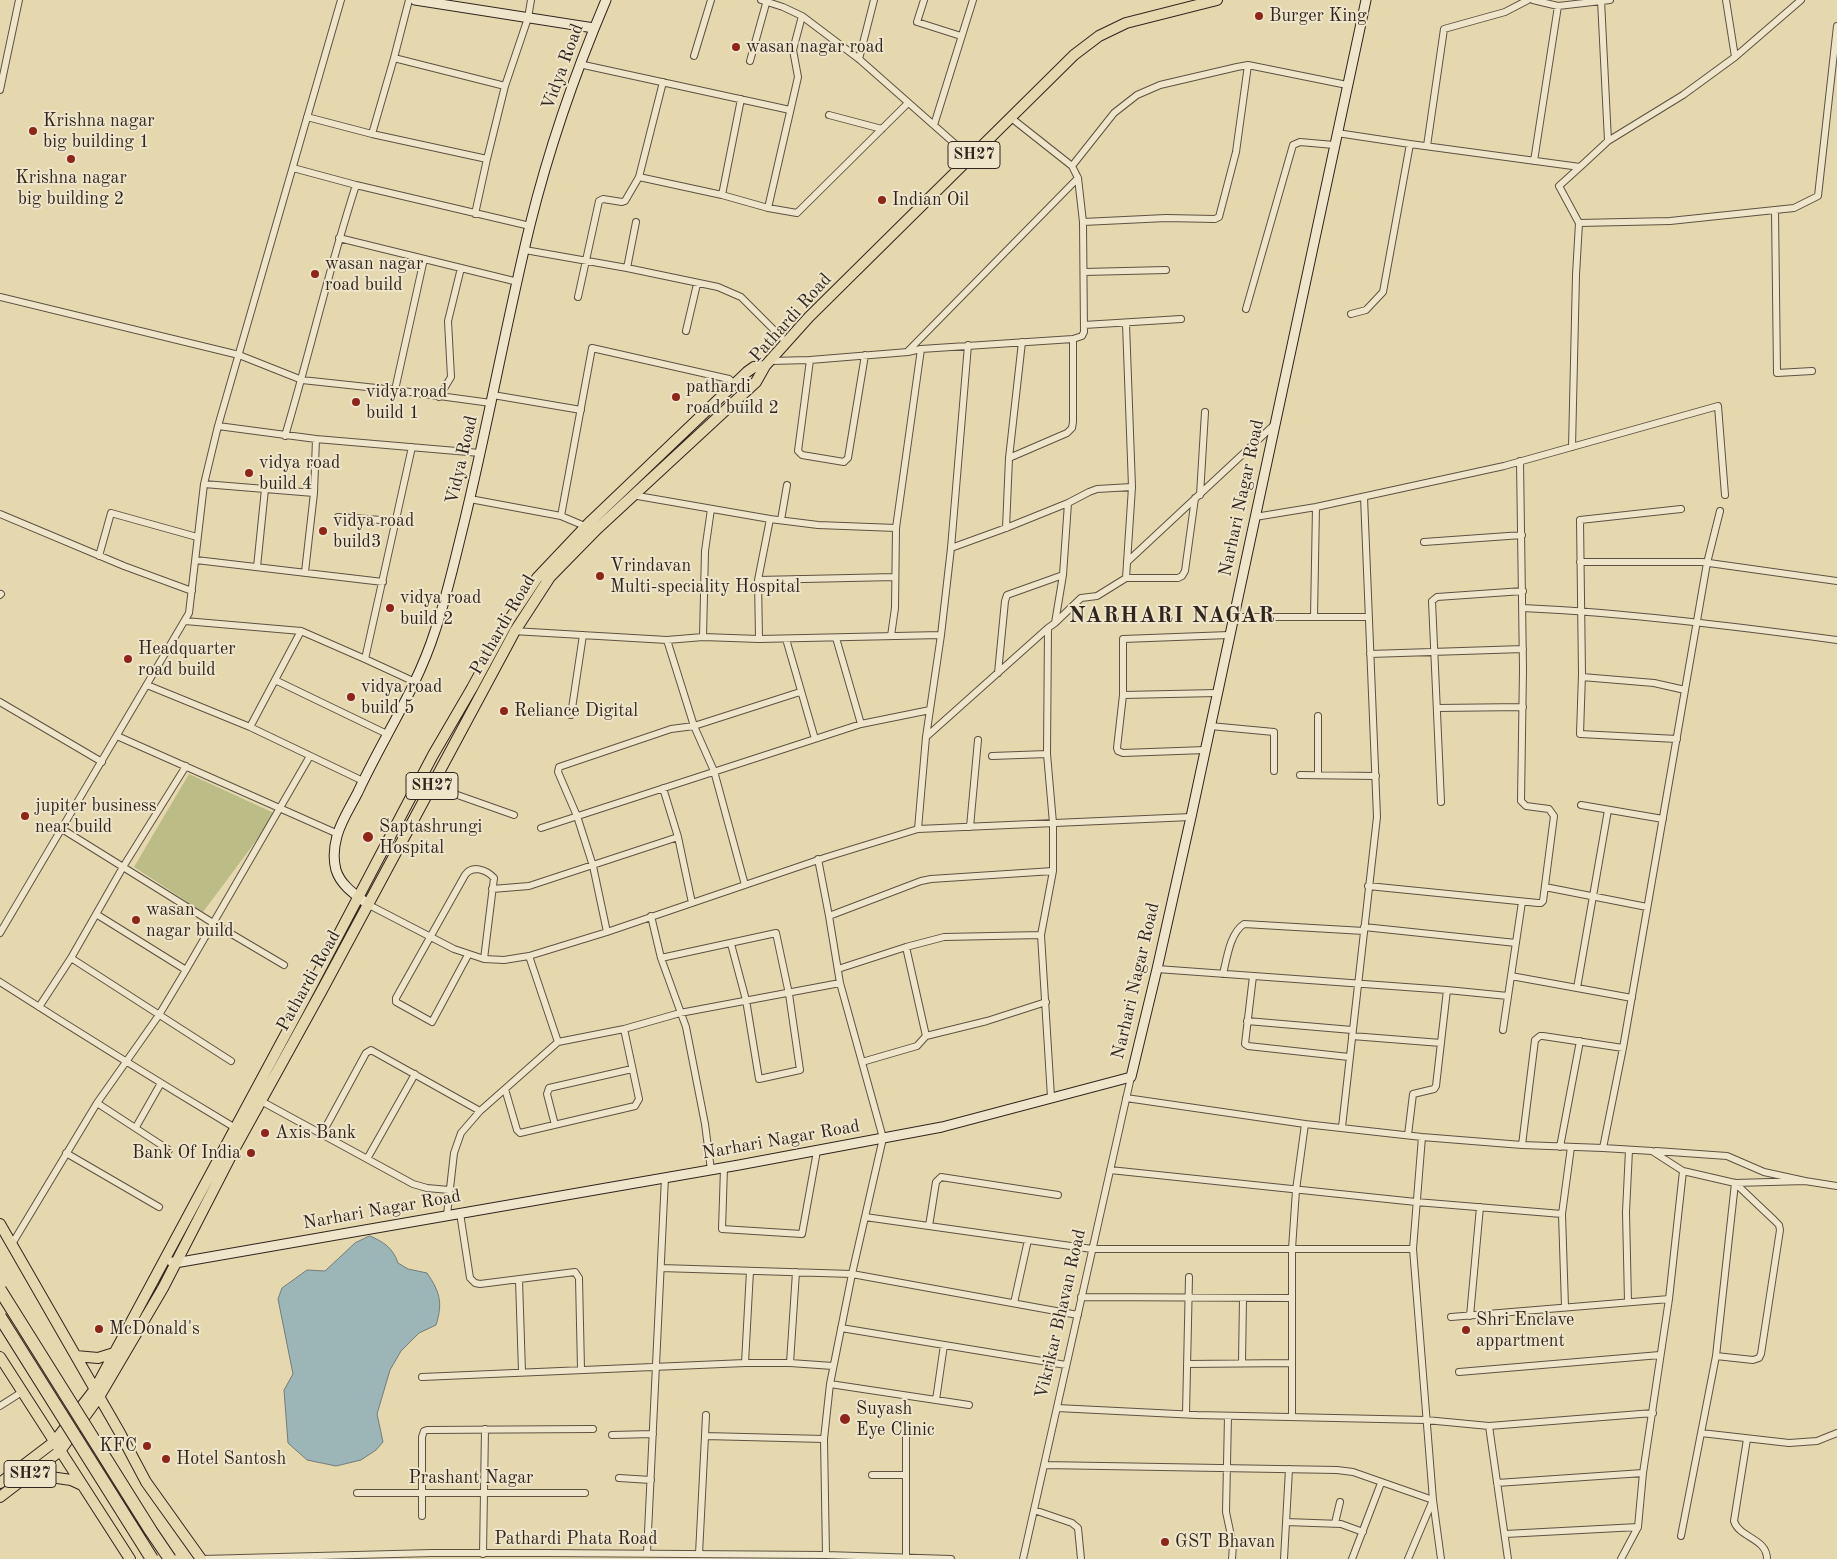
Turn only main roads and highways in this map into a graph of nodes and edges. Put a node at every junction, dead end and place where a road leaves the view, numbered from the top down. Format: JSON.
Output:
{"nodes":[{"id":1,"x":1217,"y":0,"type":"edge"},
{"id":2,"x":1184,"y":5,"type":"edge"},
{"id":3,"x":768,"y":364,"type":"junction"},
{"id":4,"x":590,"y":529,"type":"junction"},
{"id":5,"x":240,"y":1130,"type":"junction"},
{"id":6,"x":0,"y":1224,"type":"edge"},
{"id":7,"x":0,"y":1290,"type":"edge"},
{"id":8,"x":0,"y":1317,"type":"edge"},
{"id":9,"x":114,"y":1353,"type":"junction"},
{"id":10,"x":76,"y":1356,"type":"junction"},
{"id":11,"x":0,"y":1358,"type":"edge"},
{"id":12,"x":97,"y":1393,"type":"junction"},
{"id":13,"x":57,"y":1446,"type":"junction"},
{"id":14,"x":30,"y":1474,"type":"junction"},
{"id":15,"x":0,"y":1483,"type":"edge"},
{"id":16,"x":82,"y":1485,"type":"junction"},
{"id":17,"x":0,"y":1497,"type":"edge"},
{"id":18,"x":130,"y":1559,"type":"edge"},
{"id":19,"x":152,"y":1559,"type":"edge"},
{"id":20,"x":170,"y":1559,"type":"edge"},
{"id":21,"x":202,"y":1559,"type":"edge"}],
"edges":[{"from":1,"to":2,"type":"main road","name":"Pathardi Road","number":"SH27"},
{"from":2,"to":3,"type":"main road","name":"Pathardi Road","number":"SH27"},
{"from":3,"to":4,"type":"main road","name":"Pathardi Road","number":"SH27"},
{"from":3,"to":4,"type":"main road"},
{"from":4,"to":5,"type":"main road","name":"Pathardi Road","number":"SH27"},
{"from":4,"to":5,"type":"main road"},
{"from":5,"to":9,"type":"main road"},
{"from":5,"to":12,"type":"main road","name":"Pathardi Road","number":"SH27"},
{"from":6,"to":10,"type":"main road"},
{"from":7,"to":20,"type":"highway","bridge":true},
{"from":8,"to":19,"type":"highway","bridge":true},
{"from":9,"to":10,"type":"main road"},
{"from":9,"to":12,"type":"main road"},
{"from":10,"to":12,"type":"main road"},
{"from":11,"to":13,"type":"main road"},
{"from":12,"to":13,"type":"main road","name":"SH27","number":"SH27"},
{"from":12,"to":21,"type":"main road"},
{"from":13,"to":14,"type":"main road","name":"SH27","number":"SH27"},
{"from":13,"to":15,"type":"main road"},
{"from":13,"to":16,"type":"main road"},
{"from":14,"to":16,"type":"main road"},
{"from":14,"to":17,"type":"main road","name":"SH27","number":"SH27"},
{"from":16,"to":18,"type":"main road"}]}
